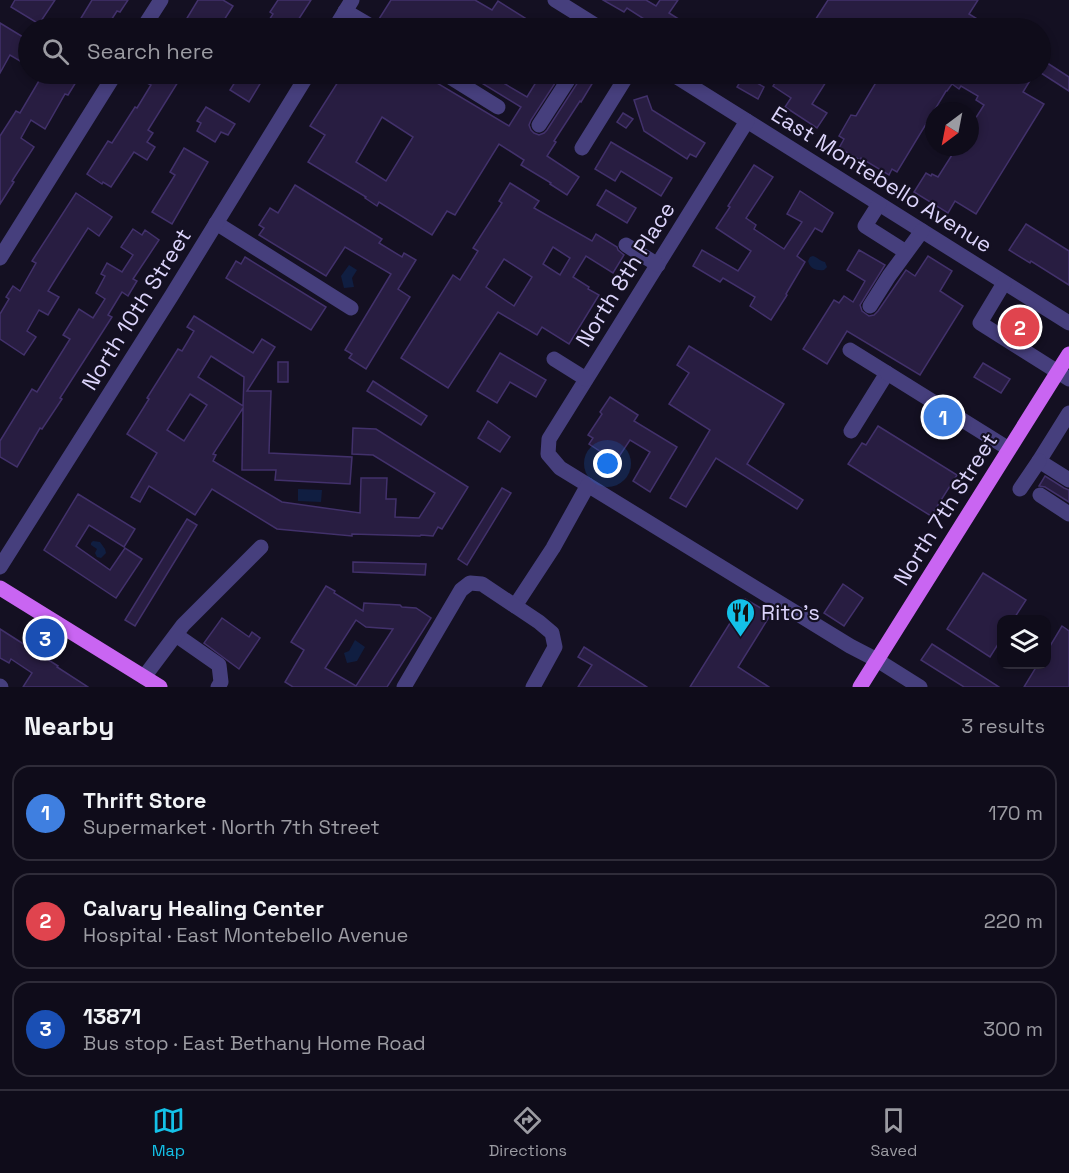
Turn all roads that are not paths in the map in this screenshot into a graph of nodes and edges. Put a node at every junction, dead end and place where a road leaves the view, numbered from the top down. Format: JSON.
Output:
{"nodes":[{"id":1,"x":161,"y":0,"type":"edge"},
{"id":2,"x":555,"y":0,"type":"edge"},
{"id":3,"x":349,"y":5,"type":"edge"},
{"id":4,"x":149,"y":18,"type":"edge"},
{"id":5,"x":341,"y":18,"type":"edge"},
{"id":6,"x":363,"y":18,"type":"edge"},
{"id":7,"x":584,"y":18,"type":"edge"},
{"id":8,"x":109,"y":84,"type":"edge"},
{"id":9,"x":302,"y":84,"type":"edge"},
{"id":10,"x":461,"y":84,"type":"edge"},
{"id":11,"x":566,"y":84,"type":"edge"},
{"id":12,"x":622,"y":84,"type":"edge"},
{"id":13,"x":688,"y":84,"type":"edge"},
{"id":14,"x":498,"y":107,"type":"dead end"},
{"id":15,"x":747,"y":121,"type":"junction"},
{"id":16,"x":539,"y":125,"type":"dead end"},
{"id":17,"x":582,"y":148,"type":"dead end"},
{"id":18,"x":879,"y":204,"type":"junction"},
{"id":19,"x":216,"y":223,"type":"junction"},
{"id":20,"x":922,"y":231,"type":"junction"},
{"id":21,"x":626,"y":245,"type":"dead end"},
{"id":22,"x":906,"y":252,"type":"junction"},
{"id":23,"x":0,"y":258,"type":"edge"},
{"id":24,"x":658,"y":265,"type":"junction"},
{"id":25,"x":1004,"y":283,"type":"junction"},
{"id":26,"x":870,"y":306,"type":"dead end"},
{"id":27,"x":351,"y":308,"type":"dead end"},
{"id":28,"x":1069,"y":323,"type":"edge"},
{"id":29,"x":850,"y":350,"type":"dead end"},
{"id":30,"x":1069,"y":354,"type":"edge"},
{"id":31,"x":554,"y":359,"type":"dead end"},
{"id":32,"x":887,"y":373,"type":"junction"},
{"id":33,"x":1063,"y":376,"type":"edge"},
{"id":34,"x":586,"y":379,"type":"junction"},
{"id":35,"x":1066,"y":423,"type":"edge"},
{"id":36,"x":850,"y":431,"type":"dead end"},
{"id":37,"x":1009,"y":449,"type":"junction"},
{"id":38,"x":1039,"y":461,"type":"junction"},
{"id":39,"x":1069,"y":480,"type":"edge"},
{"id":40,"x":588,"y":485,"type":"junction"},
{"id":41,"x":1020,"y":489,"type":"dead end"},
{"id":42,"x":1040,"y":495,"type":"dead end"},
{"id":43,"x":1069,"y":514,"type":"edge"},
{"id":44,"x":261,"y":547,"type":"dead end"},
{"id":45,"x":0,"y":567,"type":"edge"},
{"id":46,"x":0,"y":588,"type":"edge"},
{"id":47,"x":515,"y":606,"type":"junction"},
{"id":48,"x":176,"y":635,"type":"junction"},
{"id":49,"x":877,"y":660,"type":"junction"},
{"id":50,"x":144,"y":677,"type":"junction"},
{"id":51,"x":160,"y":687,"type":"edge"},
{"id":52,"x":218,"y":687,"type":"edge"},
{"id":53,"x":404,"y":687,"type":"edge"},
{"id":54,"x":533,"y":687,"type":"edge"},
{"id":55,"x":860,"y":687,"type":"edge"},
{"id":56,"x":920,"y":687,"type":"edge"}],
"edges":[{"from":1,"to":4,"type":"street"},
{"from":2,"to":7,"type":"street"},
{"from":3,"to":5,"type":"street"},
{"from":3,"to":6,"type":"street"},
{"from":8,"to":23,"type":"street"},
{"from":9,"to":19,"type":"street","name":"North 10th Street"},
{"from":10,"to":14,"type":"street"},
{"from":11,"to":16,"type":"street"},
{"from":12,"to":17,"type":"street"},
{"from":13,"to":15,"type":"street","name":"East Montebello Avenue"},
{"from":15,"to":18,"type":"street","name":"East Montebello Avenue"},
{"from":15,"to":24,"type":"street","name":"North 8th Place"},
{"from":18,"to":20,"type":"street","name":"East Montebello Avenue"},
{"from":18,"to":22,"type":"street"},
{"from":19,"to":27,"type":"street"},
{"from":19,"to":45,"type":"street","name":"North 10th Street"},
{"from":20,"to":22,"type":"street"},
{"from":20,"to":25,"type":"street","name":"East Montebello Avenue"},
{"from":21,"to":24,"type":"street"},
{"from":22,"to":26,"type":"street"},
{"from":24,"to":34,"type":"street","name":"North 8th Place"},
{"from":25,"to":28,"type":"street","name":"East Montebello Avenue"},
{"from":25,"to":33,"type":"street"},
{"from":29,"to":32,"type":"street"},
{"from":30,"to":33,"type":"main road","name":"North 7th Street"},
{"from":31,"to":34,"type":"street"},
{"from":32,"to":36,"type":"street"},
{"from":32,"to":37,"type":"street"},
{"from":33,"to":37,"type":"main road","name":"North 7th Street"},
{"from":34,"to":40,"type":"street","name":"North 8th Place"},
{"from":35,"to":38,"type":"street"},
{"from":37,"to":49,"type":"main road","name":"North 7th Street"},
{"from":38,"to":39,"type":"street"},
{"from":38,"to":41,"type":"street"},
{"from":40,"to":47,"type":"street"},
{"from":40,"to":49,"type":"street"},
{"from":42,"to":43,"type":"street"},
{"from":44,"to":48,"type":"street"},
{"from":46,"to":50,"type":"main road"},
{"from":47,"to":53,"type":"street"},
{"from":47,"to":54,"type":"street"},
{"from":48,"to":50,"type":"street"},
{"from":48,"to":52,"type":"street"},
{"from":49,"to":55,"type":"main road","name":"North 7th Street"},
{"from":49,"to":56,"type":"street"},
{"from":50,"to":51,"type":"main road"}]}
